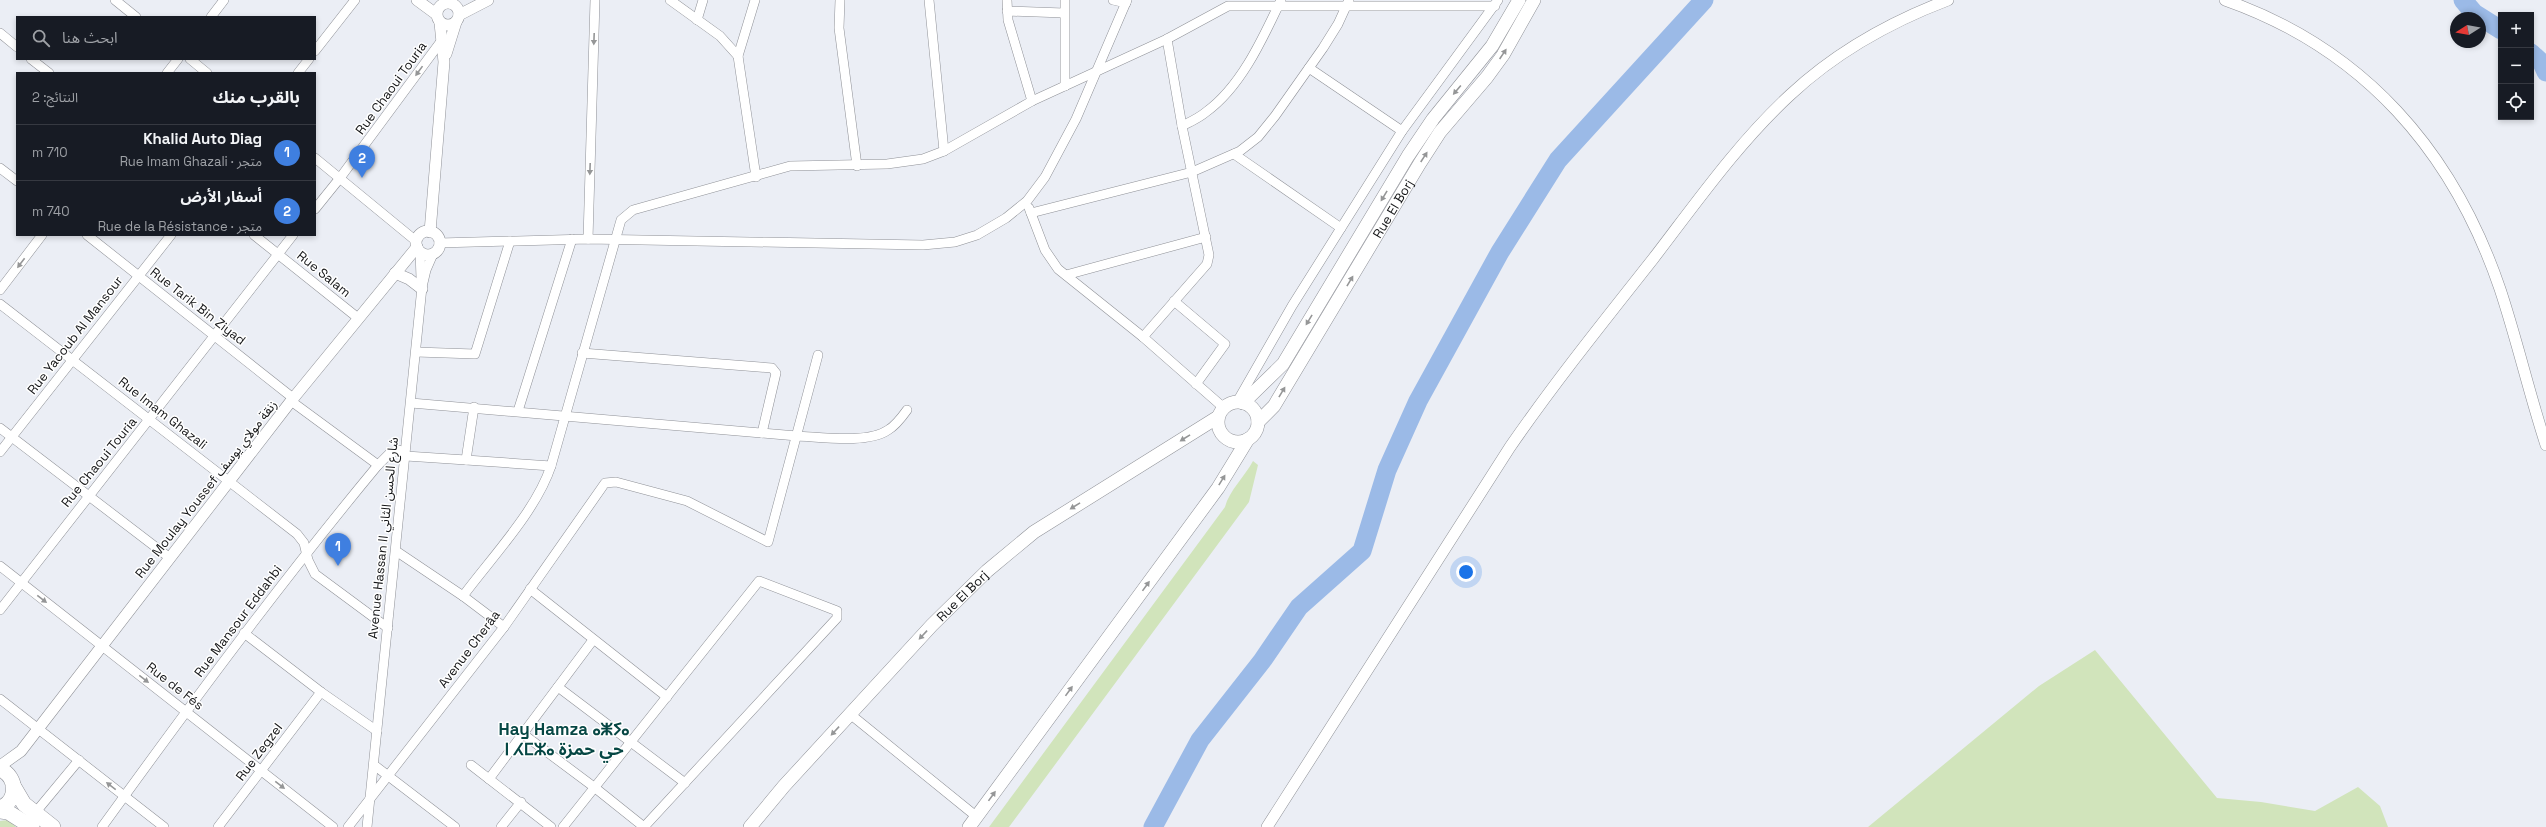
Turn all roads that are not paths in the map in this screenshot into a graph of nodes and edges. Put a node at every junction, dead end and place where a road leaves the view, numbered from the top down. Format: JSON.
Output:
{"nodes":[{"id":1,"x":115,"y":0,"type":"edge"},
{"id":2,"x":224,"y":0,"type":"edge"},
{"id":3,"x":355,"y":0,"type":"edge"},
{"id":4,"x":417,"y":0,"type":"edge"},
{"id":5,"x":488,"y":0,"type":"edge"},
{"id":6,"x":595,"y":0,"type":"edge"},
{"id":7,"x":670,"y":0,"type":"edge"},
{"id":8,"x":703,"y":0,"type":"edge"},
{"id":9,"x":755,"y":0,"type":"edge"},
{"id":10,"x":840,"y":0,"type":"edge"},
{"id":11,"x":929,"y":0,"type":"edge"},
{"id":12,"x":1007,"y":0,"type":"edge"},
{"id":13,"x":1064,"y":0,"type":"edge"},
{"id":14,"x":1113,"y":0,"type":"edge"},
{"id":15,"x":1519,"y":0,"type":"edge"},
{"id":16,"x":1534,"y":0,"type":"edge"},
{"id":17,"x":1948,"y":0,"type":"edge"},
{"id":18,"x":2225,"y":0,"type":"edge"},
{"id":19,"x":450,"y":2,"type":"edge"},
{"id":20,"x":1127,"y":2,"type":"edge"},
{"id":21,"x":1230,"y":3,"type":"edge"},
{"id":22,"x":1280,"y":3,"type":"edge"},
{"id":23,"x":1497,"y":3,"type":"edge"},
{"id":24,"x":1347,"y":4,"type":"edge"},
{"id":25,"x":1413,"y":4,"type":"edge"},
{"id":26,"x":1007,"y":11,"type":"junction"},
{"id":27,"x":1064,"y":13,"type":"junction"},
{"id":28,"x":135,"y":16,"type":"edge"},
{"id":29,"x":212,"y":16,"type":"edge"},
{"id":30,"x":438,"y":19,"type":"junction"},
{"id":31,"x":457,"y":19,"type":"junction"},
{"id":32,"x":697,"y":20,"type":"junction"},
{"id":33,"x":0,"y":34,"type":"edge"},
{"id":34,"x":1167,"y":39,"type":"junction"},
{"id":35,"x":442,"y":40,"type":"junction"},
{"id":36,"x":16,"y":46,"type":"edge"},
{"id":37,"x":316,"y":50,"type":"edge"},
{"id":38,"x":738,"y":56,"type":"junction"},
{"id":39,"x":32,"y":60,"type":"edge"},
{"id":40,"x":177,"y":60,"type":"edge"},
{"id":41,"x":191,"y":60,"type":"edge"},
{"id":42,"x":308,"y":60,"type":"edge"},
{"id":43,"x":444,"y":62,"type":"junction"},
{"id":44,"x":1309,"y":68,"type":"junction"},
{"id":45,"x":1098,"y":70,"type":"junction"},
{"id":46,"x":47,"y":72,"type":"edge"},
{"id":47,"x":168,"y":72,"type":"edge"},
{"id":48,"x":206,"y":72,"type":"edge"},
{"id":49,"x":299,"y":72,"type":"edge"},
{"id":50,"x":1065,"y":86,"type":"junction"},
{"id":51,"x":1032,"y":101,"type":"junction"},
{"id":52,"x":1182,"y":126,"type":"junction"},
{"id":53,"x":1402,"y":131,"type":"junction"},
{"id":54,"x":944,"y":151,"type":"junction"},
{"id":55,"x":1234,"y":154,"type":"junction"},
{"id":56,"x":316,"y":159,"type":"edge"},
{"id":57,"x":857,"y":166,"type":"junction"},
{"id":58,"x":0,"y":168,"type":"edge"},
{"id":59,"x":1192,"y":172,"type":"junction"},
{"id":60,"x":756,"y":177,"type":"junction"},
{"id":61,"x":340,"y":178,"type":"junction"},
{"id":62,"x":16,"y":180,"type":"edge"},
{"id":63,"x":1027,"y":201,"type":"junction"},
{"id":64,"x":316,"y":208,"type":"edge"},
{"id":65,"x":1031,"y":213,"type":"junction"},
{"id":66,"x":1341,"y":228,"type":"junction"},
{"id":67,"x":430,"y":232,"type":"junction"},
{"id":68,"x":41,"y":236,"type":"edge"},
{"id":69,"x":88,"y":236,"type":"edge"},
{"id":70,"x":169,"y":236,"type":"edge"},
{"id":71,"x":255,"y":236,"type":"edge"},
{"id":72,"x":292,"y":236,"type":"edge"},
{"id":73,"x":1206,"y":237,"type":"junction"},
{"id":74,"x":572,"y":239,"type":"junction"},
{"id":75,"x":588,"y":239,"type":"junction"},
{"id":76,"x":510,"y":241,"type":"junction"},
{"id":77,"x":614,"y":241,"type":"junction"},
{"id":78,"x":439,"y":243,"type":"junction"},
{"id":79,"x":418,"y":246,"type":"junction"},
{"id":80,"x":277,"y":253,"type":"junction"},
{"id":81,"x":433,"y":254,"type":"junction"},
{"id":82,"x":395,"y":273,"type":"junction"},
{"id":83,"x":1066,"y":275,"type":"junction"},
{"id":84,"x":138,"y":276,"type":"junction"},
{"id":85,"x":422,"y":288,"type":"junction"},
{"id":86,"x":0,"y":290,"type":"edge"},
{"id":87,"x":1174,"y":301,"type":"junction"},
{"id":88,"x":0,"y":304,"type":"edge"},
{"id":89,"x":358,"y":318,"type":"junction"},
{"id":90,"x":216,"y":336,"type":"junction"},
{"id":91,"x":1143,"y":337,"type":"junction"},
{"id":92,"x":416,"y":352,"type":"junction"},
{"id":93,"x":582,"y":353,"type":"junction"},
{"id":94,"x":818,"y":355,"type":"dead end"},
{"id":95,"x":72,"y":360,"type":"junction"},
{"id":96,"x":1196,"y":384,"type":"junction"},
{"id":97,"x":292,"y":400,"type":"junction"},
{"id":98,"x":1240,"y":402,"type":"junction"},
{"id":99,"x":411,"y":403,"type":"junction"},
{"id":100,"x":474,"y":407,"type":"junction"},
{"id":101,"x":907,"y":410,"type":"dead end"},
{"id":102,"x":518,"y":411,"type":"junction"},
{"id":103,"x":1221,"y":412,"type":"junction"},
{"id":104,"x":565,"y":415,"type":"junction"},
{"id":105,"x":150,"y":420,"type":"junction"},
{"id":106,"x":1258,"y":422,"type":"junction"},
{"id":107,"x":0,"y":428,"type":"edge"},
{"id":108,"x":762,"y":433,"type":"junction"},
{"id":109,"x":797,"y":436,"type":"junction"},
{"id":110,"x":12,"y":437,"type":"junction"},
{"id":111,"x":1248,"y":439,"type":"junction"},
{"id":112,"x":2546,"y":445,"type":"edge"},
{"id":113,"x":0,"y":452,"type":"edge"},
{"id":114,"x":406,"y":456,"type":"junction"},
{"id":115,"x":466,"y":460,"type":"junction"},
{"id":116,"x":378,"y":465,"type":"junction"},
{"id":117,"x":551,"y":466,"type":"junction"},
{"id":118,"x":229,"y":481,"type":"junction"},
{"id":119,"x":88,"y":495,"type":"junction"},
{"id":120,"x":307,"y":551,"type":"junction"},
{"id":121,"x":396,"y":551,"type":"junction"},
{"id":122,"x":170,"y":558,"type":"junction"},
{"id":123,"x":0,"y":566,"type":"edge"},
{"id":124,"x":21,"y":583,"type":"junction"},
{"id":125,"x":530,"y":589,"type":"junction"},
{"id":126,"x":463,"y":596,"type":"junction"},
{"id":127,"x":0,"y":610,"type":"edge"},
{"id":128,"x":504,"y":627,"type":"junction"},
{"id":129,"x":388,"y":628,"type":"junction"},
{"id":130,"x":244,"y":633,"type":"junction"},
{"id":131,"x":593,"y":640,"type":"junction"},
{"id":132,"x":102,"y":646,"type":"junction"},
{"id":133,"x":558,"y":687,"type":"junction"},
{"id":134,"x":321,"y":692,"type":"junction"},
{"id":135,"x":667,"y":697,"type":"junction"},
{"id":136,"x":0,"y":699,"type":"edge"},
{"id":137,"x":186,"y":712,"type":"junction"},
{"id":138,"x":850,"y":714,"type":"junction"},
{"id":139,"x":38,"y":729,"type":"junction"},
{"id":140,"x":377,"y":730,"type":"junction"},
{"id":141,"x":523,"y":734,"type":"junction"},
{"id":142,"x":629,"y":743,"type":"junction"},
{"id":143,"x":21,"y":751,"type":"junction"},
{"id":144,"x":78,"y":760,"type":"junction"},
{"id":145,"x":374,"y":765,"type":"junction"},
{"id":146,"x":471,"y":765,"type":"dead end"},
{"id":147,"x":0,"y":768,"type":"edge"},
{"id":148,"x":261,"y":770,"type":"junction"},
{"id":149,"x":388,"y":776,"type":"junction"},
{"id":150,"x":489,"y":779,"type":"junction"},
{"id":151,"x":13,"y":784,"type":"junction"},
{"id":152,"x":685,"y":784,"type":"junction"},
{"id":153,"x":594,"y":787,"type":"junction"},
{"id":154,"x":124,"y":796,"type":"junction"},
{"id":155,"x":370,"y":798,"type":"junction"},
{"id":156,"x":521,"y":802,"type":"junction"},
{"id":157,"x":0,"y":809,"type":"edge"},
{"id":158,"x":33,"y":820,"type":"edge"},
{"id":159,"x":973,"y":822,"type":"edge"},
{"id":160,"x":53,"y":827,"type":"edge"},
{"id":161,"x":102,"y":827,"type":"edge"},
{"id":162,"x":164,"y":827,"type":"edge"},
{"id":163,"x":218,"y":827,"type":"edge"},
{"id":164,"x":333,"y":827,"type":"edge"},
{"id":165,"x":348,"y":827,"type":"edge"},
{"id":166,"x":367,"y":827,"type":"edge"},
{"id":167,"x":456,"y":827,"type":"edge"},
{"id":168,"x":501,"y":827,"type":"edge"},
{"id":169,"x":551,"y":827,"type":"edge"},
{"id":170,"x":563,"y":827,"type":"edge"},
{"id":171,"x":644,"y":827,"type":"edge"},
{"id":172,"x":750,"y":827,"type":"edge"},
{"id":173,"x":1266,"y":827,"type":"edge"}],
"edges":[{"from":1,"to":28,"type":"street"},
{"from":2,"to":29,"type":"street"},
{"from":3,"to":37,"type":"street"},
{"from":4,"to":30,"type":"street"},
{"from":5,"to":31,"type":"street"},
{"from":6,"to":75,"type":"street","one_way":true},
{"from":7,"to":32,"type":"street"},
{"from":8,"to":32,"type":"street"},
{"from":9,"to":38,"type":"street"},
{"from":10,"to":57,"type":"street"},
{"from":11,"to":54,"type":"street"},
{"from":12,"to":26,"type":"street"},
{"from":13,"to":27,"type":"street"},
{"from":14,"to":20,"type":"street"},
{"from":15,"to":98,"type":"main road","name":"Rue El Borj","one_way":true},
{"from":106,"to":16,"type":"main road","name":"Rue El Borj","one_way":true},
{"from":17,"to":173,"type":"street"},
{"from":18,"to":112,"type":"street"},
{"from":19,"to":30,"type":"street"},
{"from":19,"to":31,"type":"street"},
{"from":20,"to":45,"type":"street"},
{"from":21,"to":22,"type":"street"},
{"from":21,"to":34,"type":"street"},
{"from":22,"to":24,"type":"street"},
{"from":22,"to":52,"type":"street"},
{"from":23,"to":25,"type":"street"},
{"from":23,"to":53,"type":"street"},
{"from":24,"to":25,"type":"street"},
{"from":24,"to":44,"type":"street"},
{"from":26,"to":27,"type":"street"},
{"from":26,"to":51,"type":"street"},
{"from":27,"to":50,"type":"street"},
{"from":30,"to":31,"type":"street"},
{"from":30,"to":35,"type":"street"},
{"from":31,"to":43,"type":"street"},
{"from":32,"to":38,"type":"street"},
{"from":33,"to":36,"type":"street"},
{"from":34,"to":45,"type":"street"},
{"from":34,"to":52,"type":"street"},
{"from":35,"to":43,"type":"street"},
{"from":35,"to":61,"type":"street","name":"Rue Chaoui Touria","one_way":true},
{"from":38,"to":60,"type":"street"},
{"from":39,"to":46,"type":"street"},
{"from":40,"to":47,"type":"street"},
{"from":41,"to":48,"type":"street"},
{"from":42,"to":49,"type":"street"},
{"from":43,"to":67,"type":"street"},
{"from":44,"to":53,"type":"street"},
{"from":44,"to":55,"type":"street"},
{"from":45,"to":50,"type":"street"},
{"from":45,"to":63,"type":"street"},
{"from":50,"to":51,"type":"street"},
{"from":51,"to":54,"type":"street"},
{"from":52,"to":59,"type":"street"},
{"from":53,"to":66,"type":"street"},
{"from":54,"to":57,"type":"street"},
{"from":55,"to":59,"type":"street"},
{"from":55,"to":66,"type":"street"},
{"from":56,"to":61,"type":"street"},
{"from":57,"to":60,"type":"street"},
{"from":58,"to":62,"type":"street"},
{"from":59,"to":65,"type":"street"},
{"from":59,"to":73,"type":"street"},
{"from":60,"to":77,"type":"street"},
{"from":61,"to":64,"type":"street","name":"Rue Chaoui Touria"},
{"from":61,"to":79,"type":"street"},
{"from":63,"to":65,"type":"street"},
{"from":63,"to":77,"type":"street"},
{"from":65,"to":83,"type":"street"},
{"from":66,"to":98,"type":"street"},
{"from":67,"to":78,"type":"street"},
{"from":67,"to":79,"type":"street"},
{"from":68,"to":86,"type":"street","one_way":true},
{"from":69,"to":84,"type":"street","name":"Rue Tarik Bin Ziyad"},
{"from":70,"to":84,"type":"street","name":"Rue Yacoub Al Mansour"},
{"from":71,"to":80,"type":"street","name":"Rue Salam"},
{"from":72,"to":80,"type":"street","name":"Rue Chaoui Touria"},
{"from":73,"to":83,"type":"street"},
{"from":73,"to":87,"type":"street"},
{"from":74,"to":75,"type":"street"},
{"from":74,"to":76,"type":"street"},
{"from":74,"to":102,"type":"street"},
{"from":75,"to":77,"type":"street"},
{"from":76,"to":78,"type":"street"},
{"from":76,"to":92,"type":"street"},
{"from":77,"to":93,"type":"street"},
{"from":78,"to":81,"type":"street"},
{"from":79,"to":81,"type":"street"},
{"from":79,"to":82,"type":"street","name":"Rue Moulay Youssef زنقة مولاي يوسف"},
{"from":79,"to":85,"type":"street"},
{"from":80,"to":89,"type":"street","name":"Rue Salam"},
{"from":80,"to":90,"type":"street","name":"Rue Chaoui Touria"},
{"from":81,"to":85,"type":"street","name":"Avenue Hassan II شارع الحسن الثاني"},
{"from":82,"to":85,"type":"street"},
{"from":82,"to":89,"type":"street","name":"Rue Moulay Youssef زنقة مولاي يوسف"},
{"from":83,"to":91,"type":"street"},
{"from":84,"to":90,"type":"street","name":"Rue Tarik Bin Ziyad"},
{"from":84,"to":95,"type":"street","name":"Rue Yacoub Al Mansour"},
{"from":85,"to":92,"type":"street","name":"Avenue Hassan II شارع الحسن الثاني"},
{"from":87,"to":91,"type":"street"},
{"from":87,"to":96,"type":"street"},
{"from":88,"to":95,"type":"street","name":"Rue Imam Ghazali"},
{"from":89,"to":97,"type":"street","name":"Rue Moulay Youssef زنقة مولاي يوسف"},
{"from":90,"to":97,"type":"street","name":"Rue Tarik Bin Ziyad"},
{"from":90,"to":105,"type":"street","name":"Rue Chaoui Touria"},
{"from":91,"to":96,"type":"street"},
{"from":92,"to":99,"type":"street","name":"Avenue Hassan II شارع الحسن الثاني"},
{"from":93,"to":104,"type":"street"},
{"from":93,"to":108,"type":"street"},
{"from":94,"to":109,"type":"street"},
{"from":95,"to":105,"type":"street","name":"Rue Imam Ghazali"},
{"from":95,"to":110,"type":"street","name":"Rue Yacoub Al Mansour"},
{"from":96,"to":103,"type":"street"},
{"from":97,"to":116,"type":"street","name":"Rue Tarik Bin Ziyad"},
{"from":97,"to":118,"type":"street","name":"Rue Moulay Youssef زنقة مولاي يوسف"},
{"from":98,"to":103,"type":"main road"},
{"from":98,"to":106,"type":"main road"},
{"from":99,"to":100,"type":"street"},
{"from":99,"to":114,"type":"street","name":"Avenue Hassan II شارع الحسن الثاني"},
{"from":100,"to":102,"type":"street"},
{"from":100,"to":115,"type":"street"},
{"from":101,"to":109,"type":"street"},
{"from":102,"to":104,"type":"street"},
{"from":103,"to":111,"type":"main road"},
{"from":103,"to":138,"type":"main road","name":"Rue El Borj","one_way":true},
{"from":104,"to":108,"type":"street"},
{"from":104,"to":117,"type":"street"},
{"from":105,"to":118,"type":"street","name":"Rue Imam Ghazali"},
{"from":105,"to":119,"type":"street","name":"Rue Chaoui Touria"},
{"from":106,"to":111,"type":"main road"},
{"from":107,"to":110,"type":"street"},
{"from":108,"to":109,"type":"street"},
{"from":109,"to":125,"type":"street","name":"Avenue Cherâa"},
{"from":110,"to":113,"type":"street","name":"Rue Yacoub Al Mansour"},
{"from":110,"to":119,"type":"street"},
{"from":159,"to":111,"type":"main road","one_way":true},
{"from":114,"to":115,"type":"street"},
{"from":114,"to":116,"type":"street","name":"Rue Mansour Eddahbi"},
{"from":114,"to":121,"type":"street","name":"Avenue Hassan II شارع الحسن الثاني"},
{"from":115,"to":117,"type":"street"},
{"from":116,"to":120,"type":"street","name":"Rue Mansour Eddahbi"},
{"from":117,"to":126,"type":"street"},
{"from":118,"to":120,"type":"street","name":"Rue Imam Ghazali"},
{"from":118,"to":122,"type":"street","name":"Rue Moulay Youssef زنقة مولاي يوسف"},
{"from":119,"to":122,"type":"street"},
{"from":119,"to":124,"type":"street","name":"Rue Chaoui Touria"},
{"from":120,"to":129,"type":"street","name":"Rue Imam Ghazali"},
{"from":120,"to":130,"type":"street","name":"Rue Mansour Eddahbi"},
{"from":121,"to":126,"type":"street"},
{"from":121,"to":129,"type":"street","name":"Avenue Hassan II شارع الحسن الثاني"},
{"from":122,"to":132,"type":"street","name":"Rue Moulay Youssef زنقة مولاي يوسف"},
{"from":123,"to":124,"type":"street","name":"Rue de Fés"},
{"from":124,"to":127,"type":"street","name":"Rue Chaoui Touria"},
{"from":124,"to":132,"type":"street","name":"Rue de Fés","one_way":true},
{"from":125,"to":128,"type":"street","name":"Avenue Cherâa"},
{"from":125,"to":131,"type":"street"},
{"from":126,"to":128,"type":"street"},
{"from":128,"to":149,"type":"street","name":"Avenue Cherâa"},
{"from":129,"to":140,"type":"street","name":"Avenue Hassan II شارع الحسن الثاني"},
{"from":130,"to":134,"type":"street"},
{"from":130,"to":137,"type":"street","name":"Rue Mansour Eddahbi"},
{"from":131,"to":133,"type":"street"},
{"from":131,"to":135,"type":"street"},
{"from":132,"to":137,"type":"street","name":"Rue de Fés","one_way":true},
{"from":132,"to":139,"type":"street","name":"Rue Moulay Youssef زنقة مولاي يوسف"},
{"from":133,"to":141,"type":"street"},
{"from":133,"to":142,"type":"street"},
{"from":134,"to":140,"type":"street"},
{"from":134,"to":148,"type":"street","name":"Rue Zegzel"},
{"from":135,"to":142,"type":"street"},
{"from":135,"to":152,"type":"street"},
{"from":136,"to":139,"type":"street"},
{"from":137,"to":148,"type":"street","name":"Rue de Fés"},
{"from":137,"to":154,"type":"street","name":"Rue Mansour Eddahbi"},
{"from":138,"to":159,"type":"street"},
{"from":138,"to":172,"type":"main road","name":"Rue El Borj","one_way":true},
{"from":139,"to":143,"type":"street","name":"Rue Moulay Youssef زنقة مولاي يوسف"},
{"from":139,"to":144,"type":"street"},
{"from":140,"to":145,"type":"street","name":"Avenue Hassan II شارع الحسن الثاني"},
{"from":141,"to":150,"type":"street"},
{"from":141,"to":153,"type":"street"},
{"from":142,"to":152,"type":"street"},
{"from":142,"to":153,"type":"street"},
{"from":143,"to":147,"type":"street"},
{"from":143,"to":151,"type":"street"},
{"from":154,"to":144,"type":"street","one_way":true},
{"from":144,"to":158,"type":"street"},
{"from":145,"to":149,"type":"street"},
{"from":145,"to":155,"type":"street","name":"Avenue Hassan II شارع الحسن الثاني"},
{"from":146,"to":150,"type":"street"},
{"from":147,"to":151,"type":"highway"},
{"from":148,"to":163,"type":"street","name":"Rue Zegzel"},
{"from":148,"to":164,"type":"street","name":"Rue de Fés","one_way":true},
{"from":149,"to":155,"type":"street","name":"Avenue Cherâa"},
{"from":149,"to":167,"type":"street"},
{"from":150,"to":156,"type":"street"},
{"from":151,"to":157,"type":"highway"},
{"from":151,"to":158,"type":"highway"},
{"from":152,"to":171,"type":"street"},
{"from":153,"to":170,"type":"street"},
{"from":153,"to":171,"type":"street"},
{"from":154,"to":161,"type":"street","name":"Rue Mansour Eddahbi"},
{"from":154,"to":162,"type":"street"},
{"from":155,"to":165,"type":"street","name":"Avenue Cherâa"},
{"from":155,"to":166,"type":"street","name":"Avenue Hassan II شارع الحسن الثاني"},
{"from":156,"to":168,"type":"street"},
{"from":156,"to":169,"type":"street"},
{"from":157,"to":158,"type":"highway"},
{"from":158,"to":160,"type":"highway"}]}
